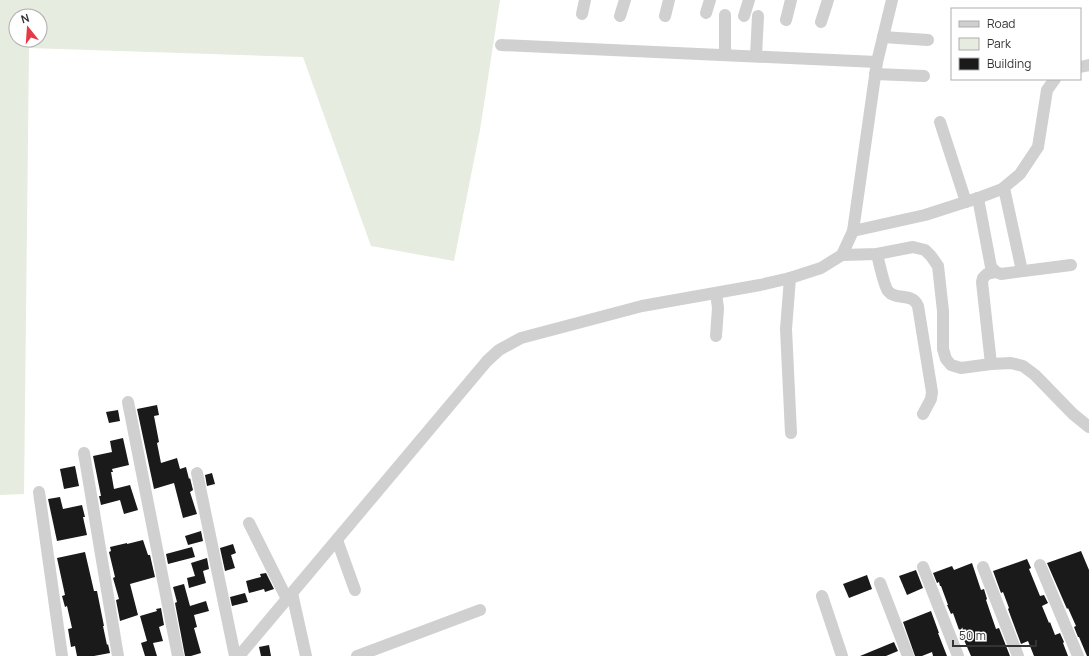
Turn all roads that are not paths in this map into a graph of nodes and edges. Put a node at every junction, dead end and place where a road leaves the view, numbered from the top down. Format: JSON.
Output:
{"nodes":[{"id":1,"x":585,"y":0,"type":"edge"},
{"id":2,"x":625,"y":0,"type":"edge"},
{"id":3,"x":669,"y":0,"type":"edge"},
{"id":4,"x":710,"y":0,"type":"edge"},
{"id":5,"x":749,"y":0,"type":"edge"},
{"id":6,"x":791,"y":0,"type":"edge"},
{"id":7,"x":828,"y":0,"type":"edge"},
{"id":8,"x":892,"y":0,"type":"edge"},
{"id":9,"x":706,"y":13,"type":"dead end"},
{"id":10,"x":582,"y":14,"type":"dead end"},
{"id":11,"x":725,"y":15,"type":"dead end"},
{"id":12,"x":620,"y":16,"type":"dead end"},
{"id":13,"x":665,"y":16,"type":"dead end"},
{"id":14,"x":744,"y":16,"type":"dead end"},
{"id":15,"x":758,"y":16,"type":"dead end"},
{"id":16,"x":786,"y":20,"type":"dead end"},
{"id":17,"x":821,"y":22,"type":"dead end"},
{"id":18,"x":883,"y":37,"type":"junction"},
{"id":19,"x":928,"y":40,"type":"dead end"},
{"id":20,"x":501,"y":46,"type":"dead end"},
{"id":21,"x":725,"y":55,"type":"junction"},
{"id":22,"x":756,"y":56,"type":"junction"},
{"id":23,"x":876,"y":68,"type":"junction"},
{"id":24,"x":924,"y":76,"type":"dead end"},
{"id":25,"x":1055,"y":80,"type":"edge"},
{"id":26,"x":940,"y":122,"type":"dead end"},
{"id":27,"x":1004,"y":188,"type":"junction"},
{"id":28,"x":972,"y":200,"type":"junction"},
{"id":29,"x":853,"y":231,"type":"junction"},
{"id":30,"x":877,"y":254,"type":"junction"},
{"id":31,"x":842,"y":255,"type":"junction"},
{"id":32,"x":1071,"y":265,"type":"dead end"},
{"id":33,"x":1022,"y":271,"type":"junction"},
{"id":34,"x":996,"y":272,"type":"junction"},
{"id":35,"x":790,"y":278,"type":"junction"},
{"id":36,"x":716,"y":293,"type":"junction"},
{"id":37,"x":716,"y":336,"type":"dead end"},
{"id":38,"x":991,"y":364,"type":"junction"},
{"id":39,"x":128,"y":402,"type":"dead end"},
{"id":40,"x":923,"y":414,"type":"dead end"},
{"id":41,"x":1089,"y":427,"type":"edge"},
{"id":42,"x":791,"y":433,"type":"dead end"},
{"id":43,"x":84,"y":453,"type":"dead end"},
{"id":44,"x":197,"y":472,"type":"dead end"},
{"id":45,"x":39,"y":492,"type":"dead end"},
{"id":46,"x":249,"y":523,"type":"dead end"},
{"id":47,"x":337,"y":540,"type":"junction"},
{"id":48,"x":1040,"y":565,"type":"dead end"},
{"id":49,"x":923,"y":567,"type":"dead end"},
{"id":50,"x":983,"y":567,"type":"dead end"},
{"id":51,"x":880,"y":583,"type":"dead end"},
{"id":52,"x":355,"y":590,"type":"dead end"},
{"id":53,"x":289,"y":596,"type":"junction"},
{"id":54,"x":822,"y":596,"type":"dead end"},
{"id":55,"x":480,"y":610,"type":"dead end"},
{"id":56,"x":62,"y":656,"type":"edge"},
{"id":57,"x":118,"y":656,"type":"edge"},
{"id":58,"x":178,"y":656,"type":"edge"},
{"id":59,"x":235,"y":656,"type":"edge"},
{"id":60,"x":238,"y":656,"type":"edge"},
{"id":61,"x":306,"y":656,"type":"edge"},
{"id":62,"x":357,"y":656,"type":"edge"},
{"id":63,"x":842,"y":656,"type":"edge"},
{"id":64,"x":908,"y":656,"type":"edge"},
{"id":65,"x":958,"y":656,"type":"edge"},
{"id":66,"x":1018,"y":656,"type":"edge"},
{"id":67,"x":1078,"y":656,"type":"edge"}],
"edges":[{"from":1,"to":10,"type":"street"},
{"from":2,"to":12,"type":"street"},
{"from":3,"to":13,"type":"street"},
{"from":4,"to":9,"type":"street"},
{"from":5,"to":14,"type":"street"},
{"from":6,"to":16,"type":"street"},
{"from":7,"to":17,"type":"street"},
{"from":8,"to":18,"type":"street"},
{"from":11,"to":21,"type":"street"},
{"from":15,"to":22,"type":"street"},
{"from":18,"to":19,"type":"street"},
{"from":18,"to":23,"type":"street"},
{"from":20,"to":21,"type":"street"},
{"from":21,"to":22,"type":"street"},
{"from":22,"to":23,"type":"street"},
{"from":23,"to":24,"type":"street"},
{"from":23,"to":29,"type":"street"},
{"from":25,"to":27,"type":"street"},
{"from":26,"to":28,"type":"street"},
{"from":27,"to":28,"type":"street"},
{"from":27,"to":33,"type":"street"},
{"from":28,"to":29,"type":"street"},
{"from":28,"to":34,"type":"street"},
{"from":29,"to":31,"type":"street"},
{"from":30,"to":31,"type":"street"},
{"from":30,"to":38,"type":"street"},
{"from":30,"to":40,"type":"street"},
{"from":31,"to":35,"type":"street"},
{"from":32,"to":33,"type":"street"},
{"from":33,"to":34,"type":"street"},
{"from":34,"to":38,"type":"street"},
{"from":35,"to":36,"type":"street"},
{"from":35,"to":42,"type":"street"},
{"from":36,"to":37,"type":"street"},
{"from":36,"to":47,"type":"street"},
{"from":38,"to":41,"type":"street"},
{"from":39,"to":58,"type":"street"},
{"from":43,"to":57,"type":"street"},
{"from":44,"to":59,"type":"street"},
{"from":45,"to":56,"type":"street"},
{"from":46,"to":53,"type":"street"},
{"from":47,"to":52,"type":"street"},
{"from":47,"to":53,"type":"street"},
{"from":48,"to":67,"type":"street"},
{"from":49,"to":65,"type":"street"},
{"from":50,"to":66,"type":"street"},
{"from":51,"to":64,"type":"street"},
{"from":53,"to":60,"type":"street"},
{"from":53,"to":61,"type":"street"},
{"from":54,"to":63,"type":"street"},
{"from":55,"to":62,"type":"street"}]}
